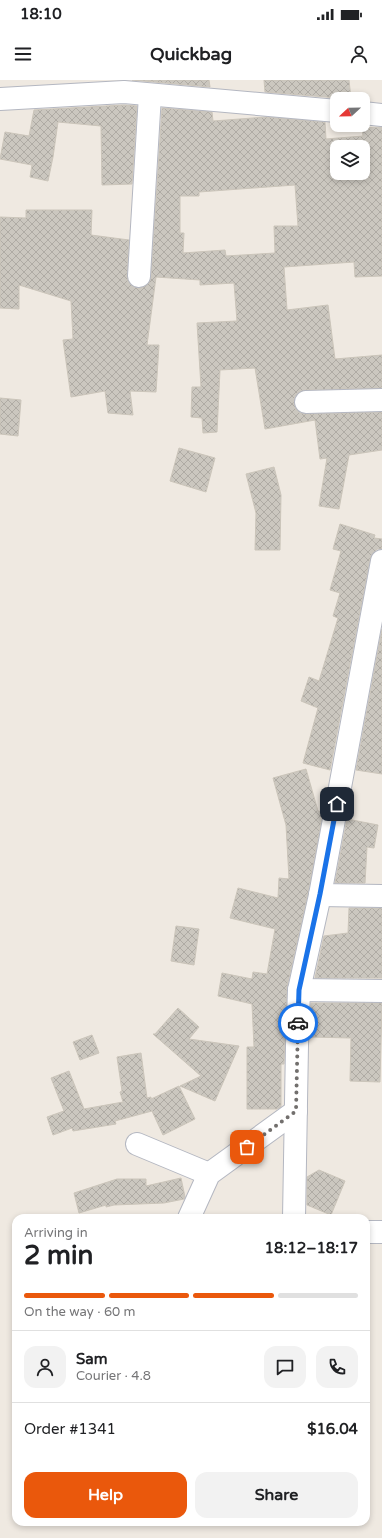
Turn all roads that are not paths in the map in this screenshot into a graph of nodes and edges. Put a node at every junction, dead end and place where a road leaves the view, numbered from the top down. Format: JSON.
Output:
{"nodes":[{"id":1,"x":150,"y":95,"type":"junction"},
{"id":2,"x":0,"y":99,"type":"edge"},
{"id":3,"x":330,"y":110,"type":"edge"},
{"id":4,"x":370,"y":114,"type":"edge"},
{"id":5,"x":382,"y":115,"type":"edge"},
{"id":6,"x":139,"y":276,"type":"dead end"},
{"id":7,"x":382,"y":400,"type":"edge"},
{"id":8,"x":306,"y":402,"type":"dead end"},
{"id":9,"x":382,"y":561,"type":"edge"},
{"id":10,"x":320,"y":894,"type":"junction"},
{"id":11,"x":382,"y":896,"type":"edge"},
{"id":12,"x":299,"y":990,"type":"junction"},
{"id":13,"x":382,"y":990,"type":"edge"},
{"id":14,"x":296,"y":1111,"type":"junction"},
{"id":15,"x":137,"y":1144,"type":"dead end"},
{"id":16,"x":210,"y":1174,"type":"junction"},
{"id":17,"x":191,"y":1214,"type":"edge"},
{"id":18,"x":294,"y":1214,"type":"edge"},
{"id":19,"x":370,"y":1232,"type":"edge"},
{"id":20,"x":382,"y":1232,"type":"edge"}],
"edges":[{"from":1,"to":2,"type":"street"},
{"from":1,"to":3,"type":"street"},
{"from":1,"to":6,"type":"street"},
{"from":4,"to":5,"type":"street"},
{"from":7,"to":8,"type":"street"},
{"from":9,"to":10,"type":"street"},
{"from":10,"to":11,"type":"street"},
{"from":10,"to":12,"type":"street"},
{"from":12,"to":13,"type":"street"},
{"from":12,"to":14,"type":"street"},
{"from":14,"to":16,"type":"street"},
{"from":14,"to":18,"type":"street"},
{"from":15,"to":16,"type":"street"},
{"from":16,"to":17,"type":"street"},
{"from":19,"to":20,"type":"street"}]}
